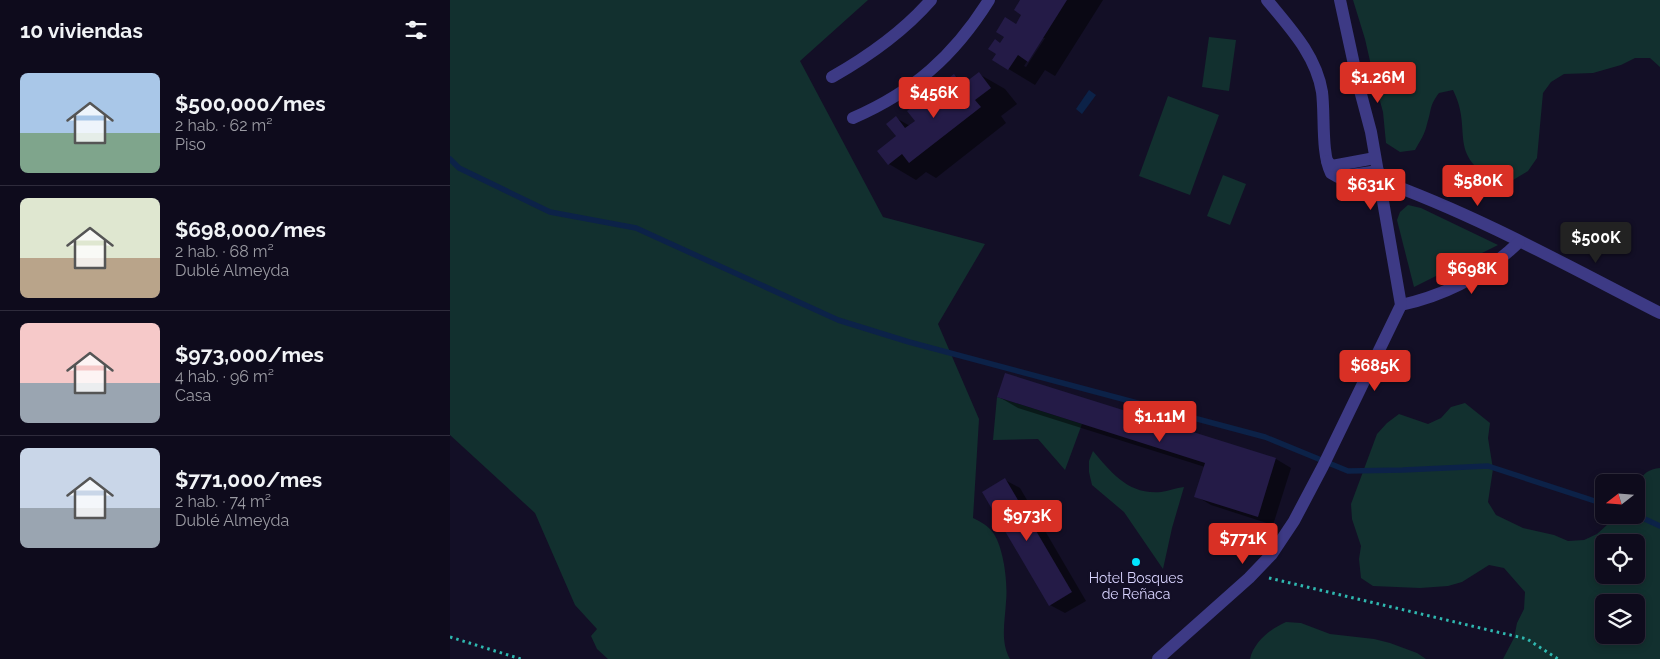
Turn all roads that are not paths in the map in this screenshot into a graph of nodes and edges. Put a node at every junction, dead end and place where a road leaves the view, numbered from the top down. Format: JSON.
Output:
{"nodes":[{"id":1,"x":931,"y":0,"type":"edge"},
{"id":2,"x":989,"y":0,"type":"edge"},
{"id":3,"x":1267,"y":0,"type":"edge"},
{"id":4,"x":1340,"y":0,"type":"edge"},
{"id":5,"x":832,"y":77,"type":"dead end"},
{"id":6,"x":853,"y":118,"type":"dead end"},
{"id":7,"x":1375,"y":158,"type":"junction"},
{"id":8,"x":1326,"y":161,"type":"junction"},
{"id":9,"x":1379,"y":175,"type":"junction"},
{"id":10,"x":1519,"y":242,"type":"junction"},
{"id":11,"x":1401,"y":305,"type":"junction"},
{"id":12,"x":1660,"y":313,"type":"edge"},
{"id":13,"x":1158,"y":659,"type":"edge"}],
"edges":[{"from":1,"to":5,"type":"street"},
{"from":2,"to":6,"type":"street"},
{"from":3,"to":8,"type":"street"},
{"from":4,"to":7,"type":"street"},
{"from":7,"to":8,"type":"street"},
{"from":7,"to":9,"type":"street"},
{"from":8,"to":9,"type":"street"},
{"from":9,"to":10,"type":"street"},
{"from":9,"to":11,"type":"street"},
{"from":10,"to":11,"type":"street"},
{"from":10,"to":12,"type":"street"},
{"from":11,"to":13,"type":"street"}]}
